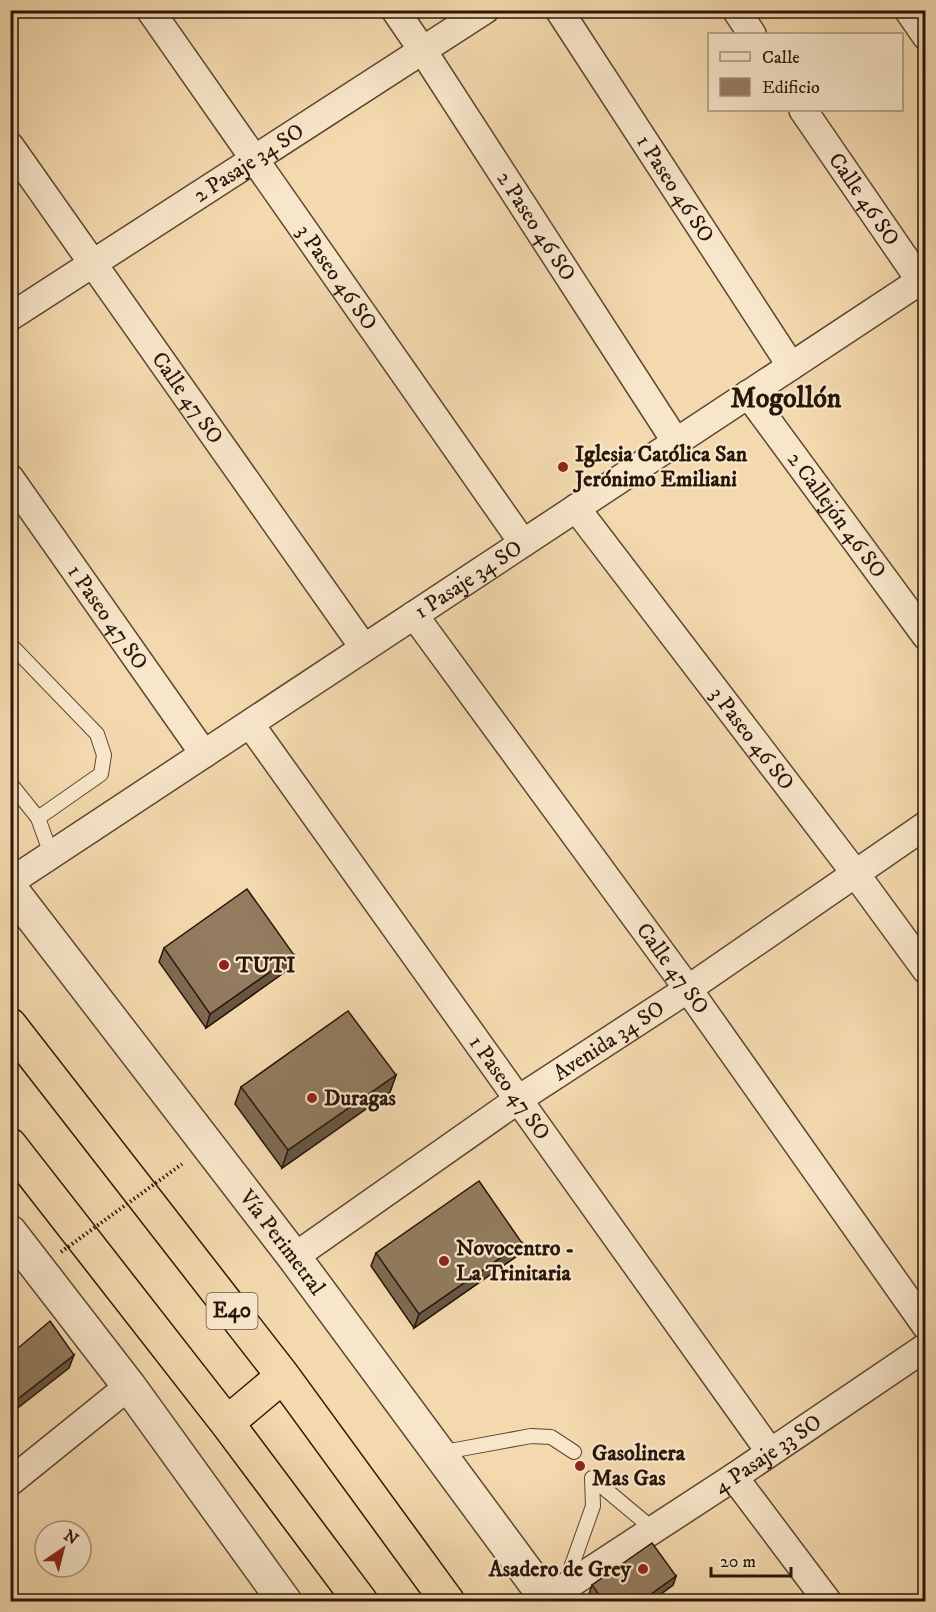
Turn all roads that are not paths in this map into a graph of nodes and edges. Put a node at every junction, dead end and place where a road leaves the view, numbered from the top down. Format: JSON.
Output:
{"nodes":[{"id":1,"x":150,"y":10,"type":"edge"},
{"id":2,"x":395,"y":10,"type":"edge"},
{"id":3,"x":485,"y":10,"type":"edge"},
{"id":4,"x":559,"y":10,"type":"edge"},
{"id":5,"x":736,"y":10,"type":"edge"},
{"id":6,"x":908,"y":10,"type":"edge"},
{"id":7,"x":751,"y":33,"type":"edge"},
{"id":8,"x":926,"y":36,"type":"edge"},
{"id":9,"x":423,"y":51,"type":"junction"},
{"id":10,"x":804,"y":111,"type":"edge"},
{"id":11,"x":10,"y":146,"type":"edge"},
{"id":12,"x":254,"y":160,"type":"junction"},
{"id":13,"x":93,"y":264,"type":"junction"},
{"id":14,"x":924,"y":282,"type":"edge"},
{"id":15,"x":10,"y":317,"type":"edge"},
{"id":16,"x":791,"y":366,"type":"junction"},
{"id":17,"x":748,"y":394,"type":"junction"},
{"id":18,"x":676,"y":442,"type":"junction"},
{"id":19,"x":10,"y":478,"type":"edge"},
{"id":20,"x":576,"y":508,"type":"junction"},
{"id":21,"x":523,"y":543,"type":"junction"},
{"id":22,"x":414,"y":615,"type":"junction"},
{"id":23,"x":926,"y":636,"type":"edge"},
{"id":24,"x":10,"y":644,"type":"edge"},
{"id":25,"x":364,"y":648,"type":"junction"},
{"id":26,"x":250,"y":723,"type":"junction"},
{"id":27,"x":204,"y":754,"type":"junction"},
{"id":28,"x":10,"y":783,"type":"edge"},
{"id":29,"x":38,"y":818,"type":"junction"},
{"id":30,"x":926,"y":825,"type":"edge"},
{"id":31,"x":51,"y":854,"type":"junction"},
{"id":32,"x":855,"y":873,"type":"junction"},
{"id":33,"x":10,"y":882,"type":"edge"},
{"id":34,"x":10,"y":888,"type":"edge"},
{"id":35,"x":926,"y":970,"type":"edge"},
{"id":36,"x":688,"y":989,"type":"junction"},
{"id":37,"x":10,"y":1024,"type":"edge"},
{"id":38,"x":519,"y":1099,"type":"junction"},
{"id":39,"x":10,"y":1144,"type":"edge"},
{"id":40,"x":10,"y":1232,"type":"edge"},
{"id":41,"x":294,"y":1257,"type":"junction"},
{"id":42,"x":926,"y":1326,"type":"edge"},
{"id":43,"x":926,"y":1347,"type":"edge"},
{"id":44,"x":283,"y":1377,"type":"junction"},
{"id":45,"x":129,"y":1386,"type":"junction"},
{"id":46,"x":227,"y":1423,"type":"junction"},
{"id":47,"x":574,"y":1452,"type":"dead end"},
{"id":48,"x":770,"y":1452,"type":"junction"},
{"id":49,"x":439,"y":1453,"type":"junction"},
{"id":50,"x":734,"y":1477,"type":"junction"},
{"id":51,"x":10,"y":1482,"type":"edge"},
{"id":52,"x":654,"y":1529,"type":"junction"},
{"id":53,"x":553,"y":1596,"type":"edge"},
{"id":54,"x":285,"y":1602,"type":"edge"},
{"id":55,"x":361,"y":1602,"type":"edge"},
{"id":56,"x":448,"y":1602,"type":"edge"},
{"id":57,"x":828,"y":1602,"type":"edge"}],
"edges":[{"from":1,"to":12,"type":"street","name":"3 Paseo 46 SO"},
{"from":2,"to":9,"type":"street","name":"2 Paseo 46 SO"},
{"from":3,"to":9,"type":"street","name":"2 Pasaje 34 SO"},
{"from":4,"to":16,"type":"street","name":"1 Paseo 46 SO"},
{"from":5,"to":7,"type":"street"},
{"from":6,"to":8,"type":"street"},
{"from":9,"to":12,"type":"street","name":"2 Pasaje 34 SO"},
{"from":9,"to":18,"type":"street","name":"2 Paseo 46 SO"},
{"from":10,"to":14,"type":"street","name":"Calle 46 SO"},
{"from":11,"to":13,"type":"street","name":"Calle 47 SO"},
{"from":12,"to":13,"type":"street","name":"2 Pasaje 34 SO"},
{"from":12,"to":21,"type":"street","name":"3 Paseo 46 SO"},
{"from":13,"to":15,"type":"street","name":"2 Pasaje 34 SO"},
{"from":13,"to":25,"type":"street","name":"Calle 47 SO"},
{"from":14,"to":16,"type":"street","name":"1 Pasaje 34 SO"},
{"from":16,"to":17,"type":"street","name":"1 Pasaje 34 SO"},
{"from":17,"to":18,"type":"street","name":"1 Pasaje 34 SO"},
{"from":17,"to":23,"type":"street","name":"2 Callejón 46 SO"},
{"from":18,"to":20,"type":"street","name":"1 Pasaje 34 SO"},
{"from":19,"to":27,"type":"street","name":"1 Paseo 47 SO"},
{"from":20,"to":21,"type":"street","name":"1 Pasaje 34 SO"},
{"from":20,"to":32,"type":"street","name":"3 Paseo 46 SO"},
{"from":21,"to":22,"type":"street","name":"1 Pasaje 34 SO"},
{"from":22,"to":25,"type":"street","name":"1 Pasaje 34 SO"},
{"from":22,"to":36,"type":"street","name":"Calle 47 SO"},
{"from":24,"to":29,"type":"lane"},
{"from":25,"to":26,"type":"street","name":"1 Pasaje 34 SO"},
{"from":26,"to":27,"type":"street","name":"1 Pasaje 34 SO"},
{"from":26,"to":38,"type":"street","name":"1 Paseo 47 SO"},
{"from":27,"to":31,"type":"street","name":"1 Pasaje 34 SO"},
{"from":28,"to":29,"type":"lane"},
{"from":29,"to":31,"type":"lane"},
{"from":30,"to":32,"type":"street","name":"Avenida 34 SO"},
{"from":31,"to":33,"type":"street","name":"1 Pasaje 34 SO"},
{"from":32,"to":35,"type":"street","name":"3 Paseo 46 SO"},
{"from":32,"to":36,"type":"street","name":"Avenida 34 SO"},
{"from":34,"to":41,"type":"street","name":"Vía Perimetral"},
{"from":36,"to":38,"type":"street","name":"Avenida 34 SO"},
{"from":36,"to":42,"type":"street","name":"Calle 47 SO"},
{"from":37,"to":44,"type":"highway","number":"E40"},
{"from":38,"to":41,"type":"street","name":"Avenida 34 SO"},
{"from":38,"to":48,"type":"street","name":"1 Paseo 47 SO"},
{"from":39,"to":46,"type":"highway"},
{"from":40,"to":45,"type":"street"},
{"from":41,"to":49,"type":"street","name":"Vía Perimetral"},
{"from":43,"to":48,"type":"street","name":"4 Pasaje 33 SO"},
{"from":44,"to":46,"type":"highway"},
{"from":44,"to":56,"type":"highway","number":"E40"},
{"from":45,"to":51,"type":"street"},
{"from":45,"to":54,"type":"street"},
{"from":46,"to":55,"type":"highway"},
{"from":47,"to":49,"type":"lane"},
{"from":48,"to":50,"type":"street","name":"4 Pasaje 33 SO"},
{"from":49,"to":53,"type":"street","name":"Vía Perimetral"},
{"from":50,"to":52,"type":"street","name":"4 Pasaje 33 SO"},
{"from":50,"to":57,"type":"street"},
{"from":52,"to":53,"type":"street","name":"4 Pasaje 33 SO"},
{"from":52,"to":53,"type":"lane"}]}
